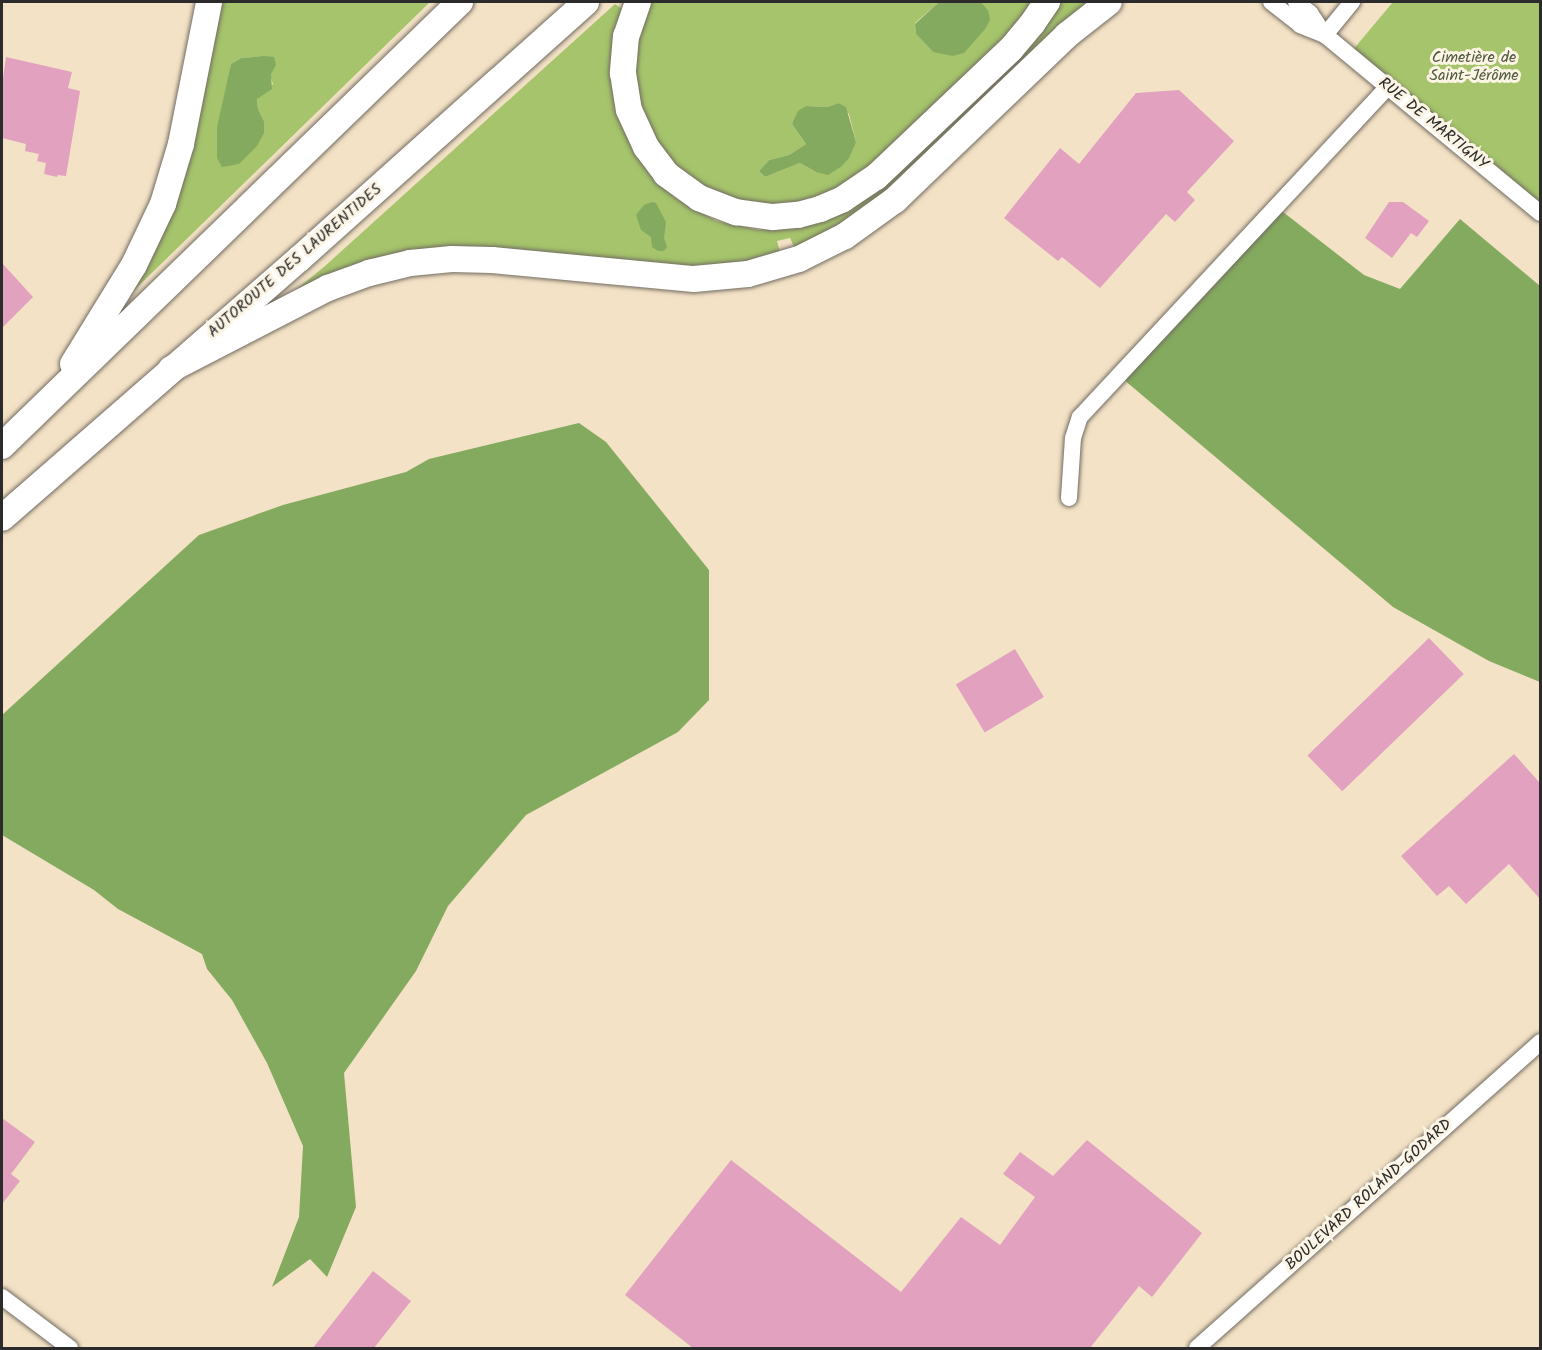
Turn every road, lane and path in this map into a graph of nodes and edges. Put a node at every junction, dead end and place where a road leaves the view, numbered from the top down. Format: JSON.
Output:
{"nodes":[{"id":1,"x":209,"y":2,"type":"edge"},
{"id":2,"x":460,"y":2,"type":"edge"},
{"id":3,"x":586,"y":2,"type":"edge"},
{"id":4,"x":638,"y":2,"type":"edge"},
{"id":5,"x":1047,"y":2,"type":"edge"},
{"id":6,"x":1109,"y":2,"type":"edge"},
{"id":7,"x":1271,"y":2,"type":"edge"},
{"id":8,"x":1296,"y":2,"type":"edge"},
{"id":9,"x":1352,"y":2,"type":"edge"},
{"id":10,"x":1325,"y":35,"type":"junction"},
{"id":11,"x":1388,"y":87,"type":"junction"},
{"id":12,"x":1540,"y":213,"type":"edge"},
{"id":13,"x":171,"y":369,"type":"junction"},
{"id":14,"x":52,"y":398,"type":"junction"},
{"id":15,"x":2,"y":446,"type":"edge"},
{"id":16,"x":1069,"y":498,"type":"dead end"},
{"id":17,"x":2,"y":519,"type":"edge"},
{"id":18,"x":1540,"y":1042,"type":"edge"},
{"id":19,"x":2,"y":1297,"type":"edge"},
{"id":20,"x":70,"y":1348,"type":"edge"},
{"id":21,"x":1197,"y":1348,"type":"edge"}],
"edges":[{"from":1,"to":14,"type":"highway"},
{"from":2,"to":14,"type":"highway"},
{"from":3,"to":13,"type":"highway","name":"AUTOROUTE DES LAURENTIDES"},
{"from":4,"to":5,"type":"highway"},
{"from":6,"to":13,"type":"highway"},
{"from":7,"to":10,"type":"street","name":"RUE DE MARTIGNY"},
{"from":8,"to":10,"type":"street","name":"RUE DE MARTIGNY"},
{"from":9,"to":10,"type":"street"},
{"from":10,"to":11,"type":"street","name":"RUE DE MARTIGNY"},
{"from":11,"to":12,"type":"street","name":"RUE DE MARTIGNY"},
{"from":11,"to":16,"type":"street"},
{"from":13,"to":17,"type":"highway","name":"AUTOROUTE DES LAURENTIDES"},
{"from":14,"to":15,"type":"highway"},
{"from":18,"to":21,"type":"street","name":"BOULEVARD ROLAND-GODARD"},
{"from":19,"to":20,"type":"street"}]}
